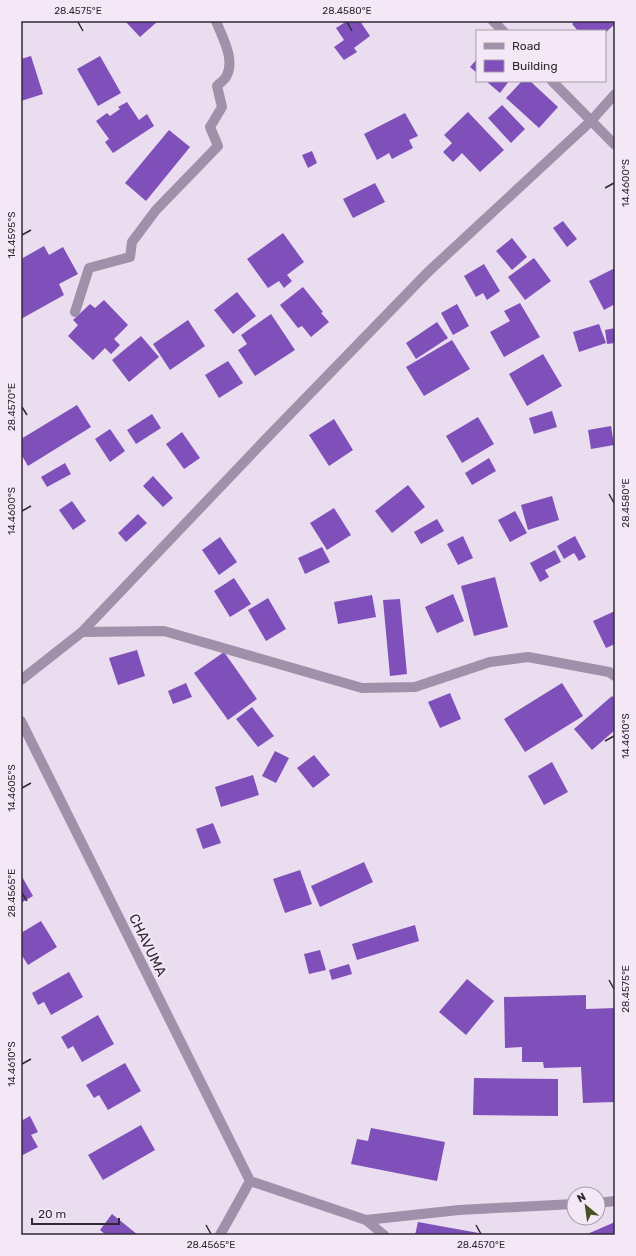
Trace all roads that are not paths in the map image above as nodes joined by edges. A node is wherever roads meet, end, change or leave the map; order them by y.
1 (216, 21) edge
2 (493, 21) edge
3 (502, 30) edge
4 (553, 82) edge
5 (615, 94) edge
6 (591, 121) junction
7 (615, 145) edge
8 (75, 312) dead end
9 (82, 632) junction
10 (615, 676) edge
11 (21, 680) edge
12 (21, 721) edge
13 (250, 1181) junction
14 (566, 1204) edge
15 (366, 1220) junction
16 (220, 1235) edge
17 (384, 1235) edge

1 - 8 street
2 - 3 street
4 - 6 street
5 - 6 street
6 - 7 street
6 - 9 street
9 - 10 street
9 - 11 street
12 - 13 street, CHAVUMA
13 - 15 street
13 - 16 street
14 - 15 street
15 - 17 street

